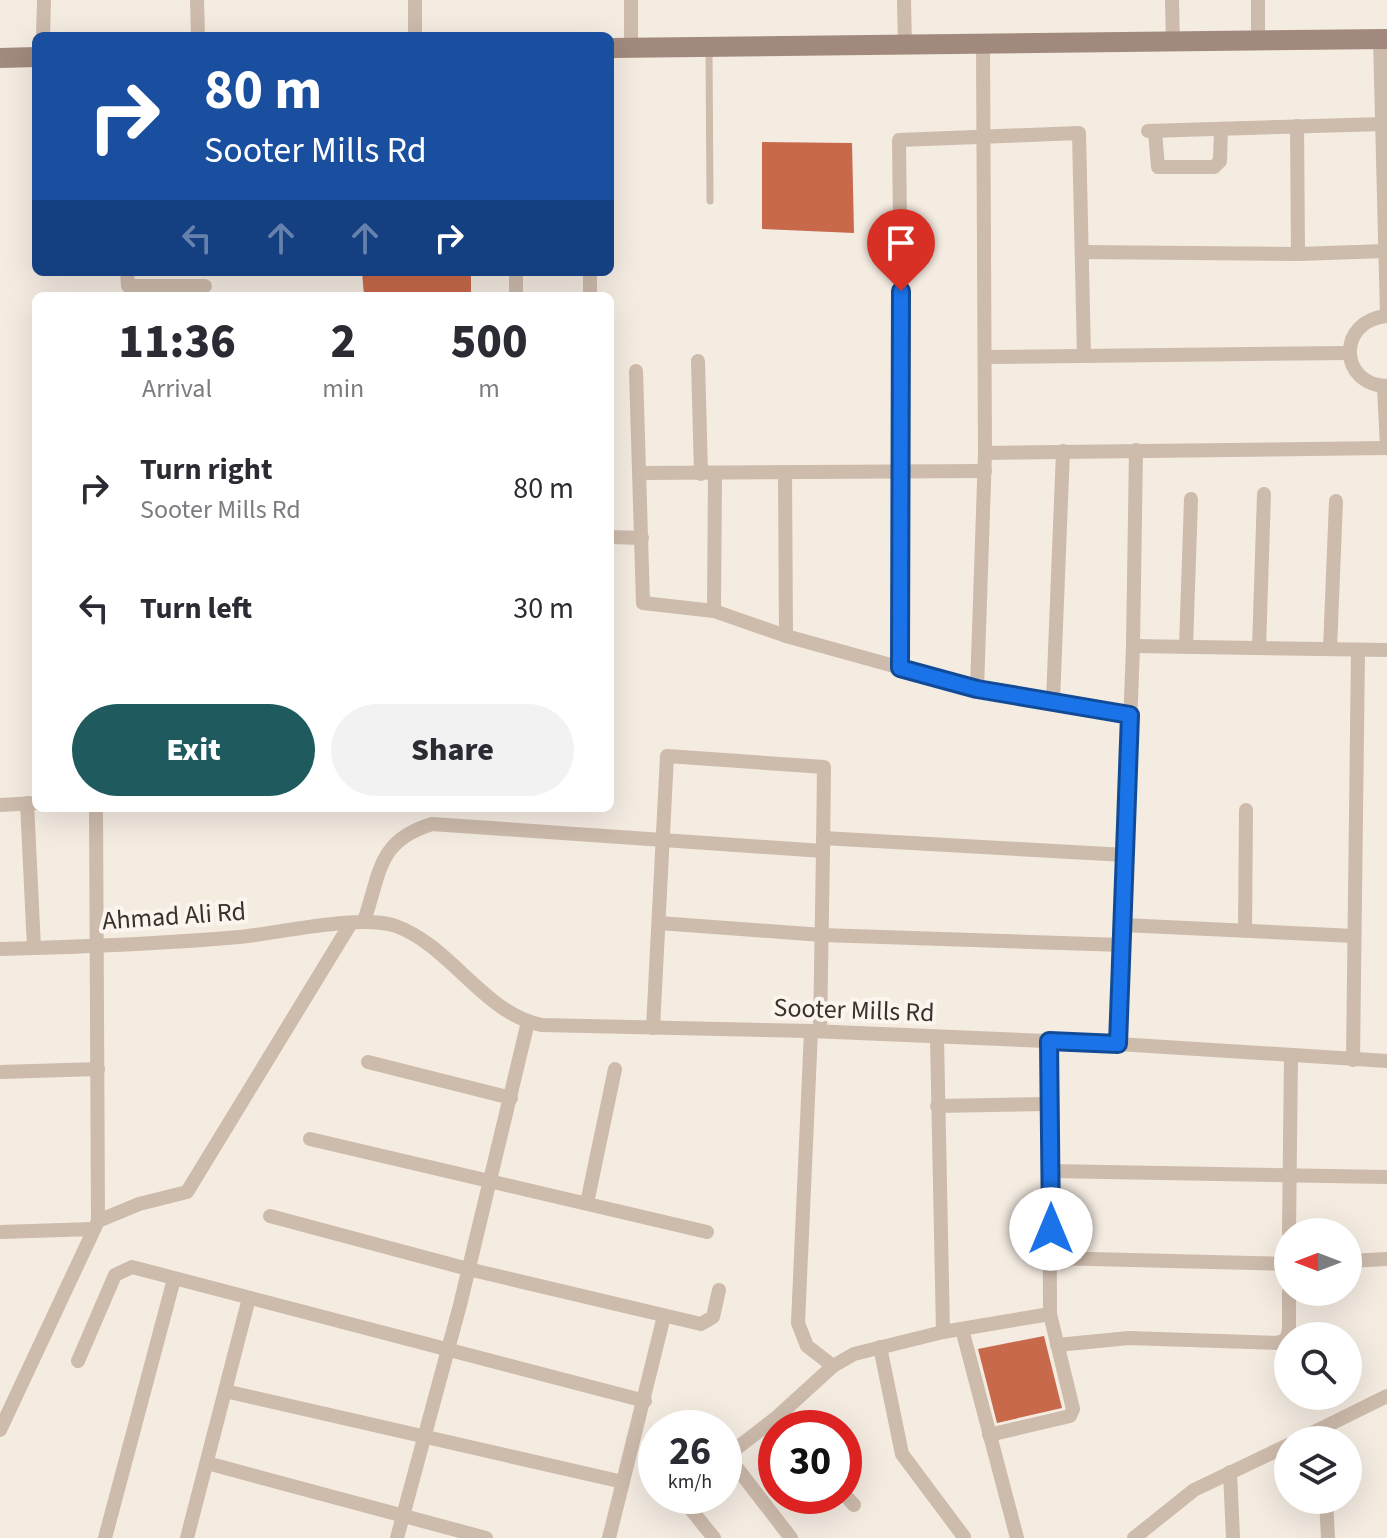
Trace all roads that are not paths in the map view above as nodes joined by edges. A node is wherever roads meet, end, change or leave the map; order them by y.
1 (44, 0) edge
2 (197, 0) edge
3 (415, 0) edge
4 (631, 0) edge
5 (904, 0) edge
6 (1172, 0) edge
7 (1258, 0) edge
8 (43, 32) edge
9 (198, 32) edge
10 (415, 32) edge
11 (1383, 39) edge
12 (1258, 42) junction
13 (1173, 44) junction
14 (983, 46) junction
15 (709, 47) junction
16 (905, 47) junction
17 (614, 48) edge
18 (631, 48) junction
19 (32, 57) edge
20 (0, 58) edge
21 (1383, 124) junction
22 (1297, 126) junction
23 (1221, 129) junction
24 (984, 136) junction
25 (710, 201) dead end
26 (1386, 251) edge
27 (1082, 252) junction
28 (1298, 254) junction
29 (127, 276) edge
30 (205, 286) dead end
31 (1387, 316) edge
32 (1349, 353) junction
33 (1084, 356) junction
34 (987, 357) junction
35 (698, 361) dead end
36 (636, 371) dead end
37 (1386, 386) edge
38 (1386, 448) edge
39 (1136, 450) junction
40 (1063, 451) junction
41 (985, 453) junction
42 (985, 471) junction
43 (640, 473) junction
44 (903, 473) junction
45 (708, 474) junction
46 (785, 474) junction
47 (1264, 494) dead end
48 (1191, 499) dead end
49 (1336, 501) dead end
50 (614, 537) edge
51 (642, 538) junction
52 (714, 611) junction
53 (786, 636) junction
54 (1133, 646) junction
55 (1186, 647) junction
56 (1259, 648) junction
57 (1330, 649) junction
58 (1358, 650) junction
59 (1387, 650) edge
60 (900, 668) junction
61 (977, 689) junction
62 (1053, 701) junction
63 (1130, 715) junction
64 (31, 803) edge
65 (0, 805) edge
66 (1246, 810) dead end
67 (96, 812) edge
68 (663, 840) junction
69 (823, 844) junction
70 (1125, 855) junction
71 (358, 922) junction
72 (659, 923) junction
73 (1123, 925) junction
74 (1245, 930) junction
75 (822, 935) junction
76 (1354, 936) junction
77 (98, 945) junction
78 (1122, 945) junction
79 (34, 948) junction
80 (0, 949) edge
81 (528, 1022) junction
82 (653, 1028) junction
83 (816, 1031) junction
84 (937, 1038) junction
85 (1049, 1041) junction
86 (1118, 1044) junction
87 (1291, 1055) junction
88 (1353, 1060) junction
89 (1387, 1061) edge
90 (368, 1062) dead end
91 (98, 1069) junction
92 (615, 1069) dead end
93 (0, 1072) edge
94 (511, 1098) junction
95 (1050, 1104) junction
96 (937, 1106) junction
97 (310, 1139) dead end
98 (1051, 1171) junction
99 (1289, 1175) junction
100 (1387, 1177) edge
101 (490, 1180) junction
102 (587, 1203) junction
103 (270, 1216) dead end
104 (1289, 1218) edge
105 (96, 1225) junction
106 (0, 1232) edge
107 (707, 1232) dead end
108 (1051, 1258) junction
109 (1387, 1259) edge
110 (1362, 1260) edge
111 (1274, 1264) edge
112 (468, 1269) junction
113 (174, 1279) junction
114 (719, 1290) dead end
115 (249, 1298) junction
116 (1289, 1306) edge
117 (1050, 1314) junction
118 (664, 1316) junction
119 (962, 1329) junction
120 (943, 1332) junction
121 (1057, 1345) junction
122 (880, 1347) junction
123 (447, 1351) junction
124 (78, 1361) dead end
125 (833, 1366) junction
126 (225, 1391) junction
127 (1387, 1396) edge
128 (645, 1401) junction
129 (5, 1410) edge
130 (793, 1410) edge
131 (1337, 1426) edge
132 (0, 1430) edge
133 (425, 1435) junction
134 (989, 1435) junction
135 (1274, 1452) edge
136 (207, 1463) junction
137 (1230, 1472) junction
138 (742, 1476) edge
139 (623, 1482) junction
140 (695, 1514) edge
141 (1327, 1514) edge
142 (403, 1515) junction
143 (1153, 1521) junction
144 (964, 1537) edge
145 (105, 1538) edge
146 (187, 1538) edge
147 (397, 1538) edge
148 (486, 1538) edge
149 (609, 1538) edge
150 (714, 1538) edge
151 (791, 1538) edge
152 (1017, 1538) edge
153 (1134, 1538) edge
154 (1154, 1538) edge
155 (1233, 1538) edge
156 (1328, 1538) edge

1 - 8 street
2 - 9 street
3 - 10 street
4 - 18 street
5 - 16 street
6 - 13 street
7 - 12 street
11 - 12 street
11 - 21 street
12 - 13 street
13 - 14 street
14 - 16 street
14 - 24 street
15 - 16 street
15 - 18 street
15 - 25 lane
17 - 18 street
19 - 20 street
21 - 22 street
21 - 26 street
22 - 23 street
22 - 28 street
23 - 23 street
24 - 27 street
24 - 34 street
24 - 44 street
26 - 28 street
26 - 31 street
27 - 28 street
27 - 33 street
29 - 30 street
31 - 32 street
32 - 33 street
32 - 37 street
33 - 34 street
34 - 41 street
35 - 45 street
36 - 43 street
37 - 38 street
38 - 39 street
39 - 40 street
39 - 54 street
40 - 41 street
40 - 62 street
41 - 42 street
42 - 44 street
42 - 61 street
43 - 45 street
43 - 51 street
44 - 46 street
44 - 60 street
45 - 46 street
45 - 52 street
46 - 53 street
47 - 56 street
48 - 55 street
49 - 57 street
50 - 51 street
51 - 52 street
52 - 53 street
53 - 60 street
54 - 55 street
54 - 63 street
55 - 56 street
56 - 57 street
57 - 58 street
58 - 59 street
58 - 76 street
60 - 61 street
61 - 62 street
62 - 63 street
63 - 70 street
64 - 65 street
64 - 79 street
66 - 74 street
67 - 77 street
68 - 69 street
68 - 69 street
68 - 71 street
68 - 72 street
69 - 70 street
69 - 75 street
70 - 73 street
71 - 77 street, Ahmad Ali Rd
71 - 81 street
71 - 105 street
72 - 75 street
72 - 82 street
73 - 74 street
73 - 78 street
74 - 76 street
75 - 78 street
75 - 83 street
76 - 88 street
77 - 79 street, Ahmad Ali Rd
77 - 91 street
78 - 86 street
79 - 80 street, Ahmad Ali Rd
81 - 82 street, Sooter Mills Rd
81 - 94 street
82 - 83 street, Sooter Mills Rd
83 - 84 street, Sooter Mills Rd
83 - 125 street
84 - 85 street, Sooter Mills Rd
84 - 96 street
85 - 86 street, Sooter Mills Rd
85 - 95 street
86 - 87 street, Sooter Mills Rd
87 - 88 street, Sooter Mills Rd
87 - 99 street
88 - 89 street, Sooter Mills Rd
90 - 94 street
91 - 93 street
91 - 105 street
92 - 102 street
94 - 101 street
95 - 96 street
95 - 98 street
96 - 120 street
97 - 101 street
98 - 99 street
98 - 108 street
99 - 100 street
99 - 104 street
101 - 102 street
101 - 112 street
102 - 107 street
103 - 112 street
105 - 106 street
105 - 129 street
108 - 111 street
108 - 117 street
109 - 110 street
112 - 118 street
112 - 123 street
113 - 115 street
113 - 124 street
113 - 145 street
114 - 118 street
115 - 123 street
115 - 126 street
116 - 121 street
117 - 119 street
117 - 121 street
118 - 128 street
119 - 120 street
119 - 134 street
120 - 122 street
121 - 134 street
122 - 125 street
122 - 144 street
123 - 128 street
123 - 133 street
125 - 130 street
126 - 133 street
126 - 136 street
127 - 131 street
128 - 139 street
129 - 132 street
133 - 139 street
133 - 142 street
134 - 152 street
135 - 137 street
136 - 142 street
136 - 146 street
137 - 143 street
137 - 155 street
138 - 151 street
139 - 149 street
140 - 150 street
141 - 156 street
142 - 147 street
142 - 148 street
143 - 153 street
143 - 154 street

